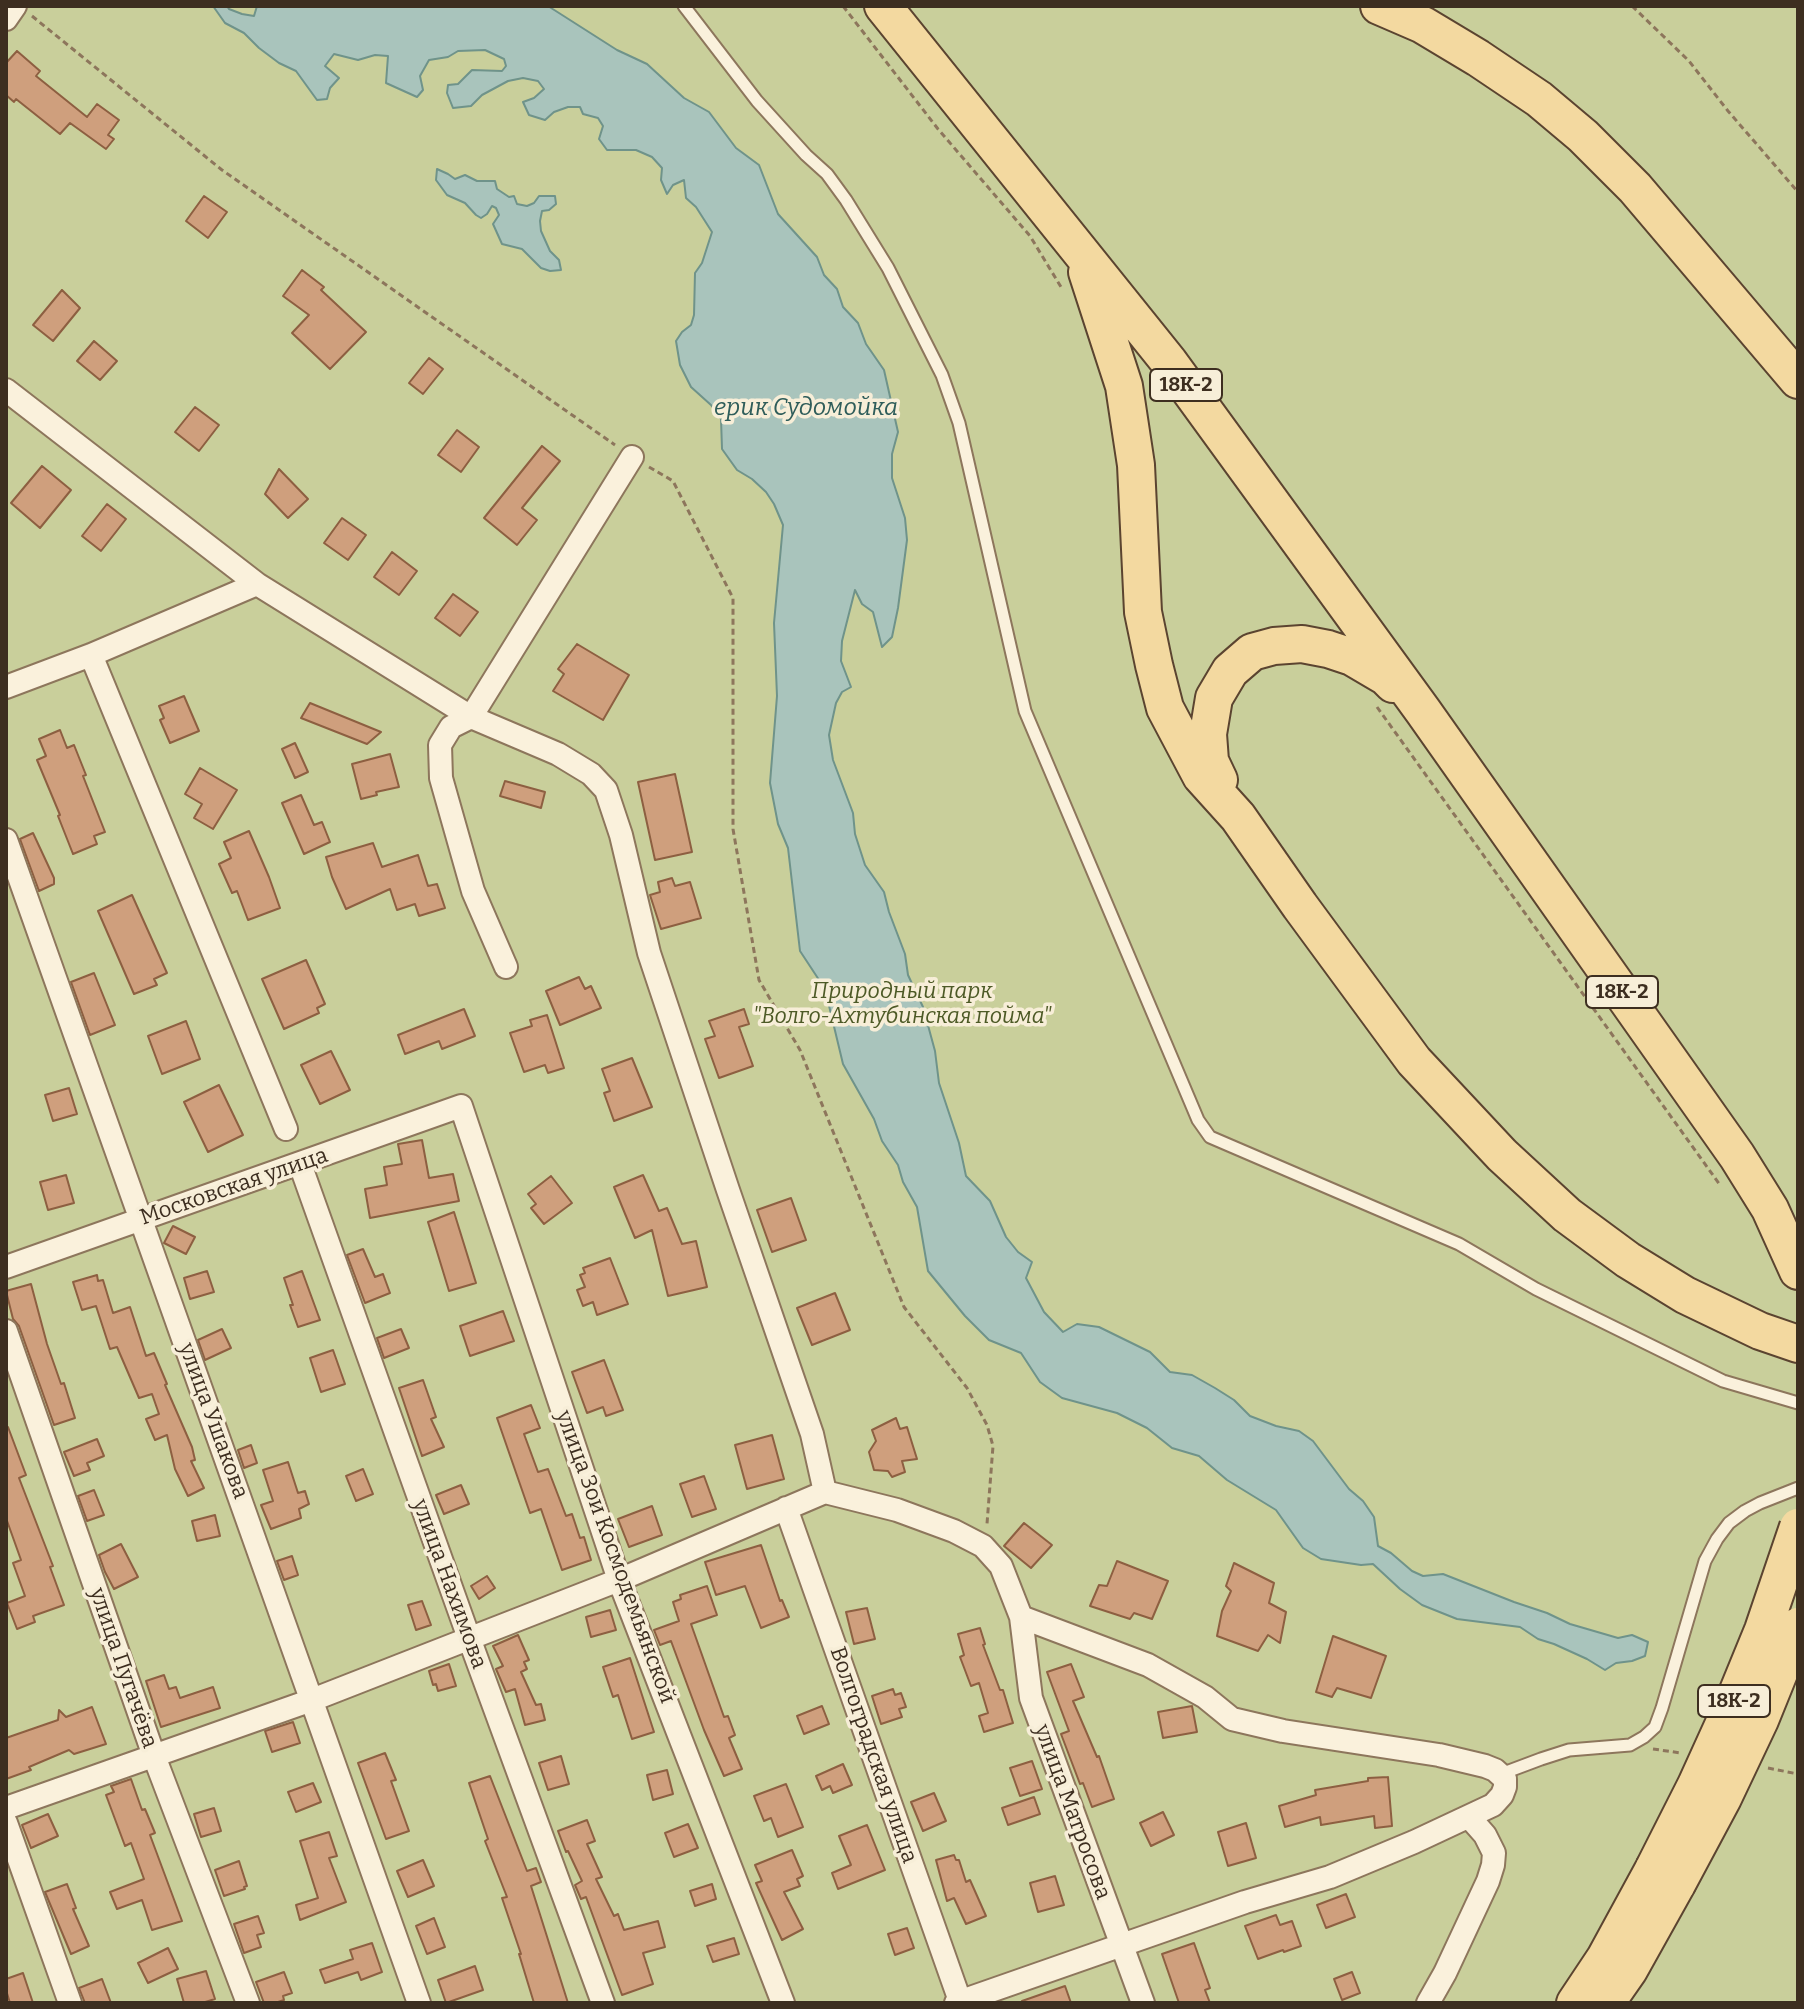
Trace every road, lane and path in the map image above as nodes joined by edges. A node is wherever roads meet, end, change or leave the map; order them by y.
1 (684, 6) edge
2 (843, 6) edge
3 (883, 6) edge
4 (1379, 6) edge
5 (1632, 6) edge
6 (23, 11) edge
7 (6, 19) edge
8 (1798, 192) edge
9 (1081, 255) junction
10 (1063, 290) dead end
11 (1797, 379) edge
12 (6, 390) edge
13 (632, 457) junction
14 (257, 584) junction
15 (91, 655) junction
16 (6, 687) edge
17 (1374, 703) dead end
18 (1423, 711) junction
19 (471, 717) junction
20 (1238, 817) junction
21 (6, 840) edge
22 (506, 967) dead end
23 (461, 1106) joint
24 (286, 1129) dead end
25 (300, 1164) junction
26 (1721, 1186) dead end
27 (141, 1219) junction
28 (6, 1267) edge
29 (1798, 1271) edge
30 (6, 1331) edge
31 (1798, 1344) edge
32 (1798, 1403) edge
33 (1798, 1488) edge
34 (825, 1492) junction
35 (786, 1508) junction
36 (1798, 1527) edge
37 (983, 1546) junction
38 (619, 1580) junction
39 (1021, 1617) junction
40 (1798, 1626) edge
41 (469, 1638) junction
42 (312, 1700) junction
43 (154, 1756) junction
44 (1501, 1774) junction
45 (6, 1808) edge
46 (1470, 1818) junction
47 (6, 1823) edge
48 (1666, 1876) junction
49 (1121, 1945) junction
50 (958, 2002) edge
51 (70, 2003) edge
52 (248, 2003) edge
53 (419, 2003) edge
54 (603, 2003) edge
55 (783, 2003) edge
56 (1143, 2003) edge
57 (1428, 2003) edge
58 (1575, 2003) edge
59 (1606, 2003) edge

1 - 32 lane
2 - 10 path
3 - 9 main road, 18К-2
4 - 11 main road
5 - 8 path
6 - 7 street
6 - 13 path
9 - 18 main road, 18К-2
9 - 20 main road
12 - 14 street
13 - 19 street
13 - 37 path
14 - 15 street
14 - 19 street
15 - 16 street
15 - 24 street
17 - 26 path
18 - 20 main road
18 - 29 main road, 18К-2
19 - 22 street
19 - 34 street
20 - 31 main road
21 - 27 street, улица Ушакова
23 - 25 street, Московская улица
23 - 38 street, улица Зои Космодемьянской
25 - 27 street, Московская улица
25 - 41 street, улица Нахимова
27 - 28 street, Московская улица
27 - 42 street, улица Ушакова
30 - 43 street, улица Пугачёва
33 - 44 lane
34 - 35 street
34 - 37 street
35 - 38 street
35 - 50 street, Волгоградская улица
36 - 48 main road, 18К-2, bridge
37 - 39 street, улица Матросова
38 - 41 street
38 - 55 street, улица Зои Космодемьянской
39 - 44 street
39 - 49 street, улица Матросова
40 - 48 main road, 18К-2, bridge
41 - 42 street
41 - 54 street, улица Нахимова
42 - 43 street
42 - 53 street, улица Ушакова
43 - 45 street
43 - 52 street, улица Пугачёва
44 - 46 street
46 - 49 street
46 - 57 street
47 - 51 street
48 - 58 main road, 18К-2
48 - 59 main road, 18К-2
49 - 50 street
49 - 56 street, улица Матросова

